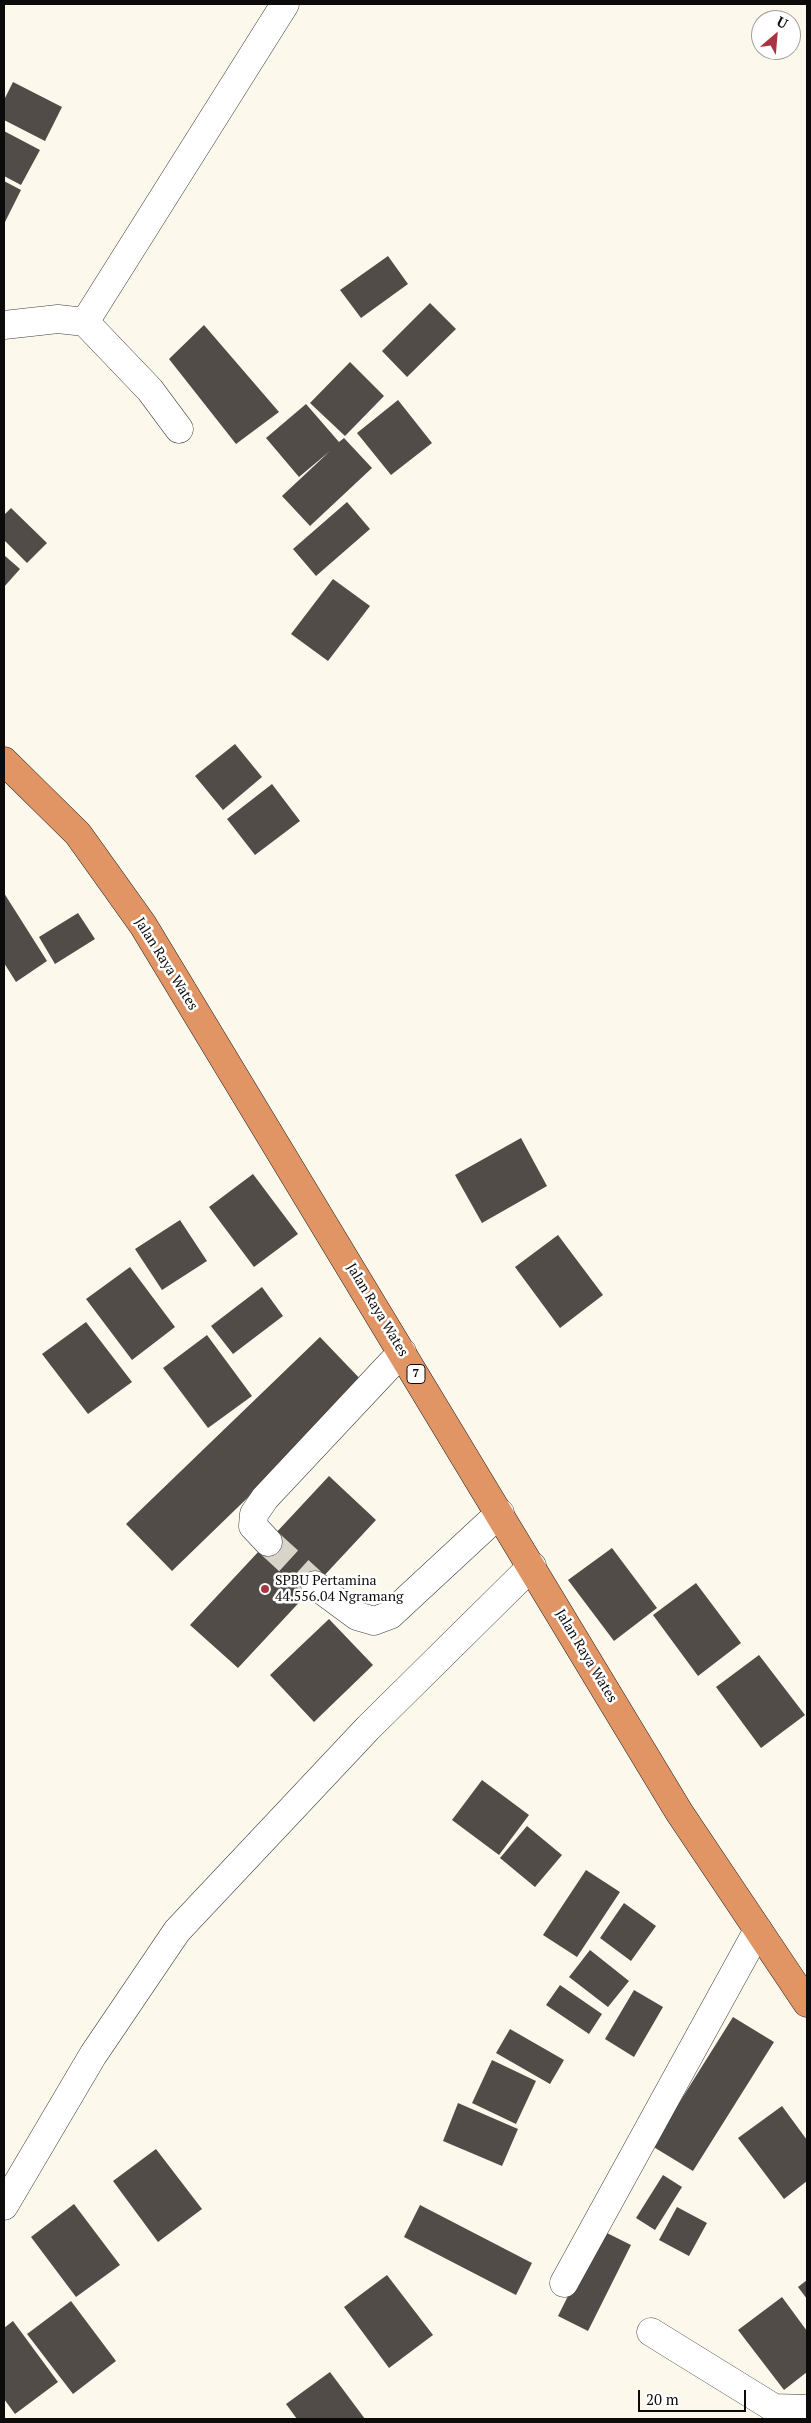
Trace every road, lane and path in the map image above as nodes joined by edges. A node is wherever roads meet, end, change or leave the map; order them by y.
1 (285, 4) edge
2 (85, 322) junction
3 (4, 326) edge
4 (179, 429) dead end
5 (4, 761) edge
6 (402, 1352) junction
7 (500, 1513) junction
8 (268, 1542) tunnel mouth
9 (532, 1566) junction
10 (315, 1585) tunnel mouth
11 (758, 1930) junction
12 (807, 2003) edge
13 (4, 2206) edge
14 (564, 2283) dead end
15 (650, 2332) dead end
16 (807, 2409) edge

1 - 2 street
2 - 3 street
2 - 4 street
5 - 6 highway, Jalan Raya Wates / 7
6 - 7 highway, Jalan Raya Wates / 7
6 - 8 street
7 - 9 highway, Jalan Raya Wates / 7
7 - 10 street
9 - 11 highway, Jalan Raya Wates / 7
9 - 13 street
11 - 12 highway, Jalan Raya Wates / 7
11 - 14 street
15 - 16 street

